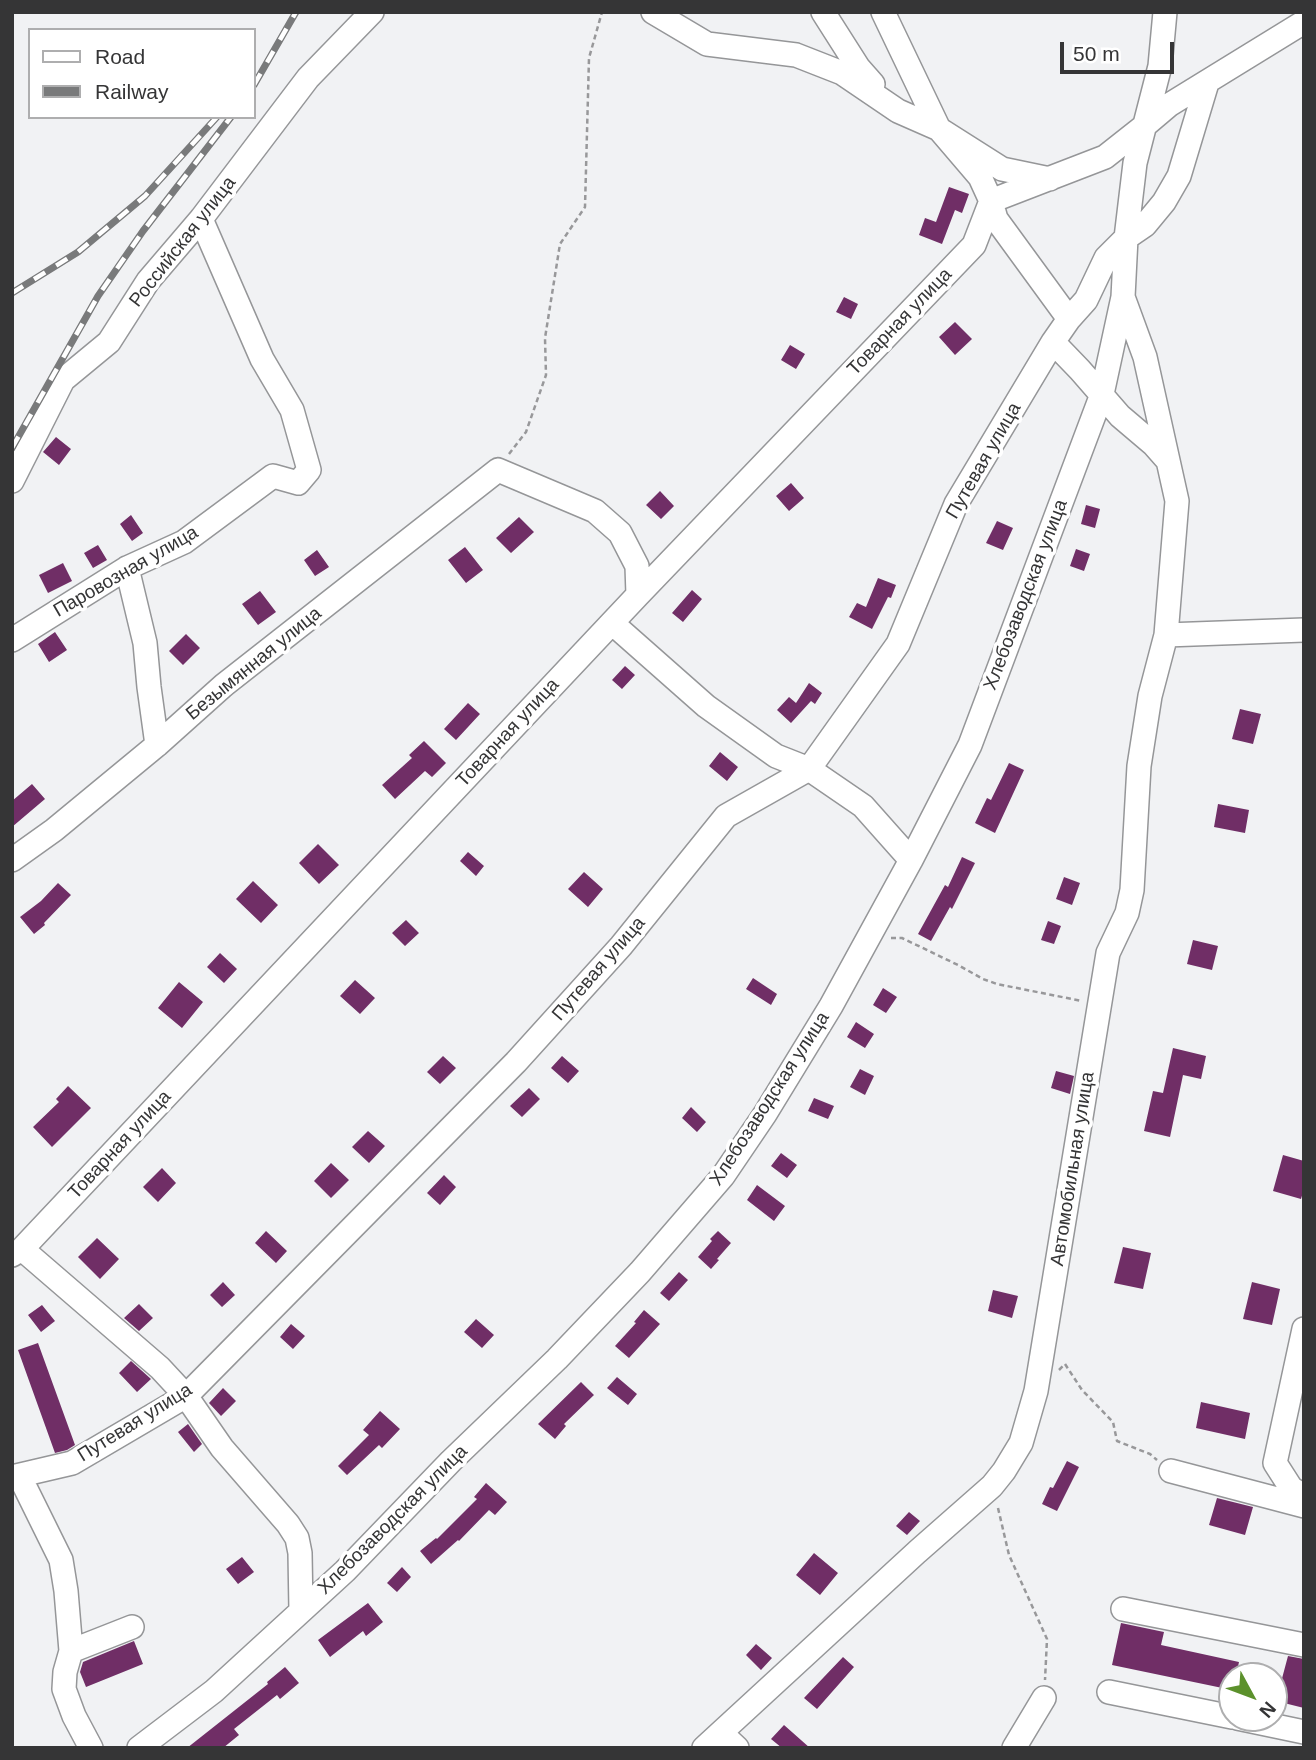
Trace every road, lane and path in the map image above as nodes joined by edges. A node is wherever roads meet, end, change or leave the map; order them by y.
1 (372, 12) edge
2 (602, 12) edge
3 (653, 12) edge
4 (823, 12) edge
5 (883, 12) edge
6 (1165, 12) edge
7 (1304, 22) edge
8 (1207, 83) junction
9 (898, 111) junction
10 (1143, 127) junction
11 (939, 128) junction
12 (1050, 179) junction
13 (991, 201) junction
14 (201, 219) junction
15 (1126, 238) junction
16 (1123, 298) junction
17 (1069, 319) junction
18 (1053, 342) junction
19 (1102, 394) junction
20 (1168, 461) junction
21 (498, 470) junction
22 (12, 481) edge
23 (127, 568) junction
24 (638, 595) junction
25 (611, 623) junction
26 (1304, 630) edge
27 (1166, 635) junction
28 (12, 640) edge
29 (157, 745) junction
30 (809, 769) junction
31 (12, 860) edge
32 (911, 860) junction
33 (869, 939) junction
34 (1099, 1013) junction
35 (17, 1252) edge
36 (1304, 1329) edge
37 (1036, 1391) junction
38 (186, 1396) junction
39 (1171, 1471) joint
40 (16, 1477) edge
41 (992, 1486) junction
42 (1304, 1496) edge
43 (1304, 1506) edge
44 (1123, 1609) dead end
45 (301, 1611) junction
46 (132, 1627) dead end
47 (1304, 1645) edge
48 (71, 1651) junction
49 (1109, 1692) dead end
50 (1044, 1698) joint
51 (1218, 1714) edge
52 (721, 1743) edge
53 (91, 1748) edge
54 (139, 1748) edge
55 (1014, 1748) edge

1 - 14 street, Российская улица
2 - 21 path
3 - 9 street
4 - 9 street
5 - 11 street
6 - 10 street
7 - 8 street
8 - 10 street
8 - 15 street, Путевая улица
9 - 11 street
10 - 12 street
10 - 15 street
11 - 12 street
11 - 13 street
12 - 13 street
13 - 17 street
13 - 24 street, Товарная улица
14 - 22 street, Российская улица
14 - 23 street, Паровозная улица
15 - 16 street
15 - 17 street, Путевая улица
16 - 19 street, Хлебозаводская улица
16 - 20 street, Автомобильная улица
17 - 18 street, Путевая улица
18 - 19 street
18 - 30 street, Путевая улица
19 - 20 street
19 - 32 street, Хлебозаводская улица
20 - 27 street, Автомобильная улица
21 - 24 street
21 - 29 street, Безымянная улица
23 - 28 street, Паровозная улица
23 - 29 street
24 - 25 street, Товарная улица
25 - 30 street
25 - 35 street, Товарная улица
26 - 27 street
27 - 34 street, Автомобильная улица
29 - 31 street, Безымянная улица
30 - 32 street
30 - 38 street, Путевая улица
32 - 33 street, Хлебозаводская улица
33 - 34 path
33 - 45 street, Хлебозаводская улица
34 - 37 street, Автомобильная улица
35 - 38 street
36 - 42 street
37 - 39 path
37 - 41 street, Автомобильная улица
38 - 40 street, Путевая улица
38 - 45 street
39 - 43 street
40 - 48 street
41 - 50 path
41 - 52 street, Автомобильная улица
44 - 47 street
45 - 54 street, Хлебозаводская улица
46 - 48 street
48 - 53 street
49 - 51 street
50 - 55 street

